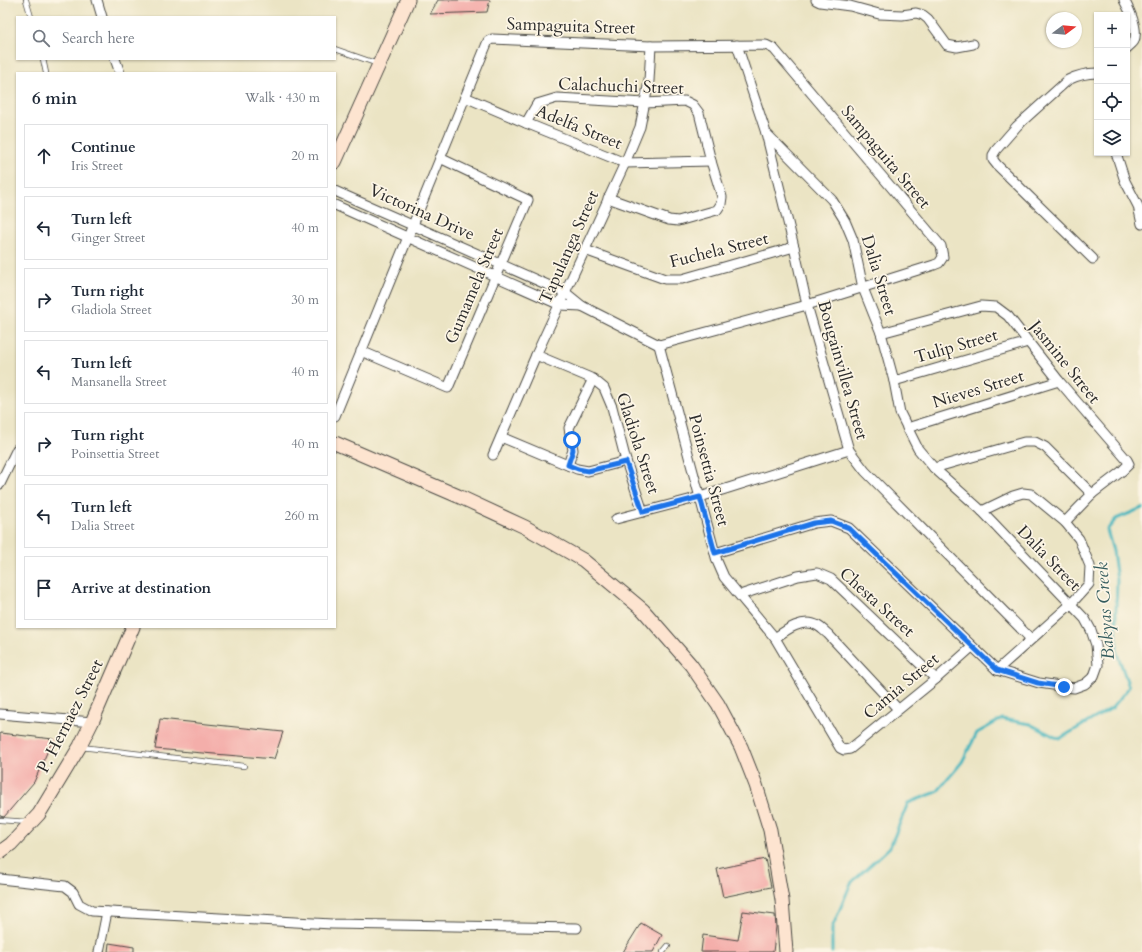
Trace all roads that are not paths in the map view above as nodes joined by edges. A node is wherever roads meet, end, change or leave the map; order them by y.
1 (26, 0) edge
2 (97, 0) edge
3 (408, 0) edge
4 (816, 0) edge
5 (1124, 0) edge
6 (31, 16) edge
7 (102, 16) edge
8 (973, 44) dead end
9 (737, 45) junction
10 (1130, 45) edge
11 (651, 46) junction
12 (336, 49) edge
13 (43, 60) edge
14 (114, 60) edge
15 (378, 64) junction
16 (46, 72) edge
17 (120, 72) edge
18 (1094, 73) edge
19 (465, 97) junction
20 (645, 103) junction
21 (526, 123) junction
22 (766, 133) junction
23 (1117, 156) edge
24 (440, 158) junction
25 (336, 160) edge
26 (711, 161) junction
27 (625, 163) junction
28 (336, 191) edge
29 (608, 198) junction
30 (336, 205) edge
31 (1142, 224) edge
32 (413, 225) junction
33 (408, 237) junction
34 (794, 247) junction
35 (585, 250) junction
36 (1094, 259) dead end
37 (501, 264) junction
38 (496, 276) junction
39 (863, 288) junction
40 (566, 293) junction
41 (560, 305) junction
42 (807, 305) junction
43 (582, 306) junction
44 (881, 333) junction
45 (1028, 342) junction
46 (659, 345) junction
47 (362, 351) junction
48 (536, 355) junction
49 (593, 379) junction
50 (894, 381) junction
51 (1059, 381) junction
52 (336, 414) edge
53 (907, 428) junction
54 (501, 437) junction
55 (336, 443) edge
56 (849, 450) junction
57 (16, 451) edge
58 (493, 455) dead end
59 (626, 462) junction
60 (568, 465) junction
61 (934, 468) junction
62 (0, 484) edge
63 (1092, 494) junction
64 (700, 497) junction
65 (982, 511) junction
66 (643, 512) junction
67 (616, 519) dead end
68 (1065, 522) junction
69 (715, 553) junction
70 (740, 595) junction
71 (1071, 604) junction
72 (133, 628) edge
73 (774, 638) junction
74 (1031, 639) junction
75 (972, 647) junction
76 (997, 670) junction
77 (936, 679) junction
78 (898, 709) junction
79 (0, 714) edge
80 (92, 722) junction
81 (80, 746) junction
82 (850, 749) joint
83 (244, 766) dead end
84 (0, 820) edge
85 (32, 822) junction
86 (0, 852) edge
87 (0, 880) edge
88 (107, 912) junction
89 (577, 928) dead end
90 (668, 946) dead end
91 (99, 952) edge
92 (664, 952) edge
93 (786, 952) edge

1 - 6 lane
2 - 7 street
3 - 15 street
4 - 8 street
5 - 10 street
9 - 11 street, Sampaguita Street
9 - 22 street, Bougainvillea Street
9 - 39 street, Sampaguita Street
11 - 19 street, Sampaguita Street
11 - 20 street, Tapulanga Street
12 - 15 lane
13 - 16 lane
14 - 17 street
15 - 25 street
18 - 36 street
19 - 21 street, Adelfa Street
19 - 24 street, Sampaguita Street
20 - 21 street, Calachuchi Street
20 - 26 street, Calachuchi Street
20 - 27 street, Tapulanga Street
21 - 27 street, Adelfa Street
22 - 34 street, Bougainvillea Street
22 - 39 street, Dalia Street
23 - 31 street
24 - 32 street, Sampaguita Street
24 - 37 street, Gumamela Street
26 - 27 street, Adelfa Street
26 - 29 street, Calachuchi Street
27 - 29 street, Tapulanga Street
28 - 32 street, Victorina Drive
29 - 35 street, Tapulanga Street
30 - 33 street, Victorina Drive
32 - 33 street, Sampaguita Street
32 - 37 street, Victorina Drive
33 - 38 street, Victorina Drive
33 - 47 street, Sampaguita Street
34 - 35 street, Fuchela Street
34 - 42 street, Bougainvillea Street
35 - 40 street, Tapulanga Street
37 - 38 street, Gumamela Street
37 - 40 street, Victorina Drive
38 - 41 street, Victorina Drive
38 - 47 street, Gumamela Street
39 - 42 street
39 - 44 street, Dalia Street
40 - 41 street, Tapulanga Street
40 - 43 street, Victorina Drive
41 - 43 street, Victorina Drive
41 - 48 street, Tapulanga Street
42 - 46 street
42 - 56 street, Bougainvillea Street
43 - 46 street, Victorina Drive
44 - 45 street, Jasmine Street
44 - 50 street, Dalia Street
45 - 50 street, Tulip Street
45 - 51 street, Jasmine Street
46 - 64 street, Poinsettia Street
47 - 52 street, Sampaguita Street
48 - 49 street, Gladiola Street
48 - 54 street, Tapulanga Street
49 - 59 street, Gladiola Street
49 - 60 street
50 - 53 street, Dalia Street
51 - 53 street, Nieves Street
51 - 63 street, Jasmine Street
53 - 61 street, Dalia Street
54 - 58 street, Tapulanga Street
54 - 60 street
55 - 93 street
56 - 64 street
56 - 74 street, Bougainvillea Street
57 - 62 street
59 - 60 street
59 - 66 street, Gladiola Street
61 - 63 street
61 - 65 street, Dalia Street
63 - 68 street, Jasmine Street
64 - 66 street
64 - 69 street, Poinsettia Street
65 - 68 street
65 - 71 street, Dalia Street
66 - 67 street
68 - 71 street
69 - 70 street, Poinsettia Street
69 - 75 street, Dalia Street
70 - 73 street, Poinsettia Street
70 - 77 street, Chesta Street
71 - 74 street
71 - 76 street, Dalia Street
72 - 80 street, P. Hernaez Street
73 - 78 street
73 - 82 street, Poinsettia Street
74 - 76 street
75 - 76 street, Dalia Street
75 - 77 street, Camia Street
77 - 78 street, Camia Street
78 - 82 street, Camia Street
79 - 80 street
80 - 81 street, P. Hernaez Street
81 - 83 lane
81 - 85 street, P. Hernaez Street
84 - 85 lane
85 - 86 street, P. Hernaez Street
87 - 88 street
88 - 89 street
88 - 91 street
90 - 92 lane

